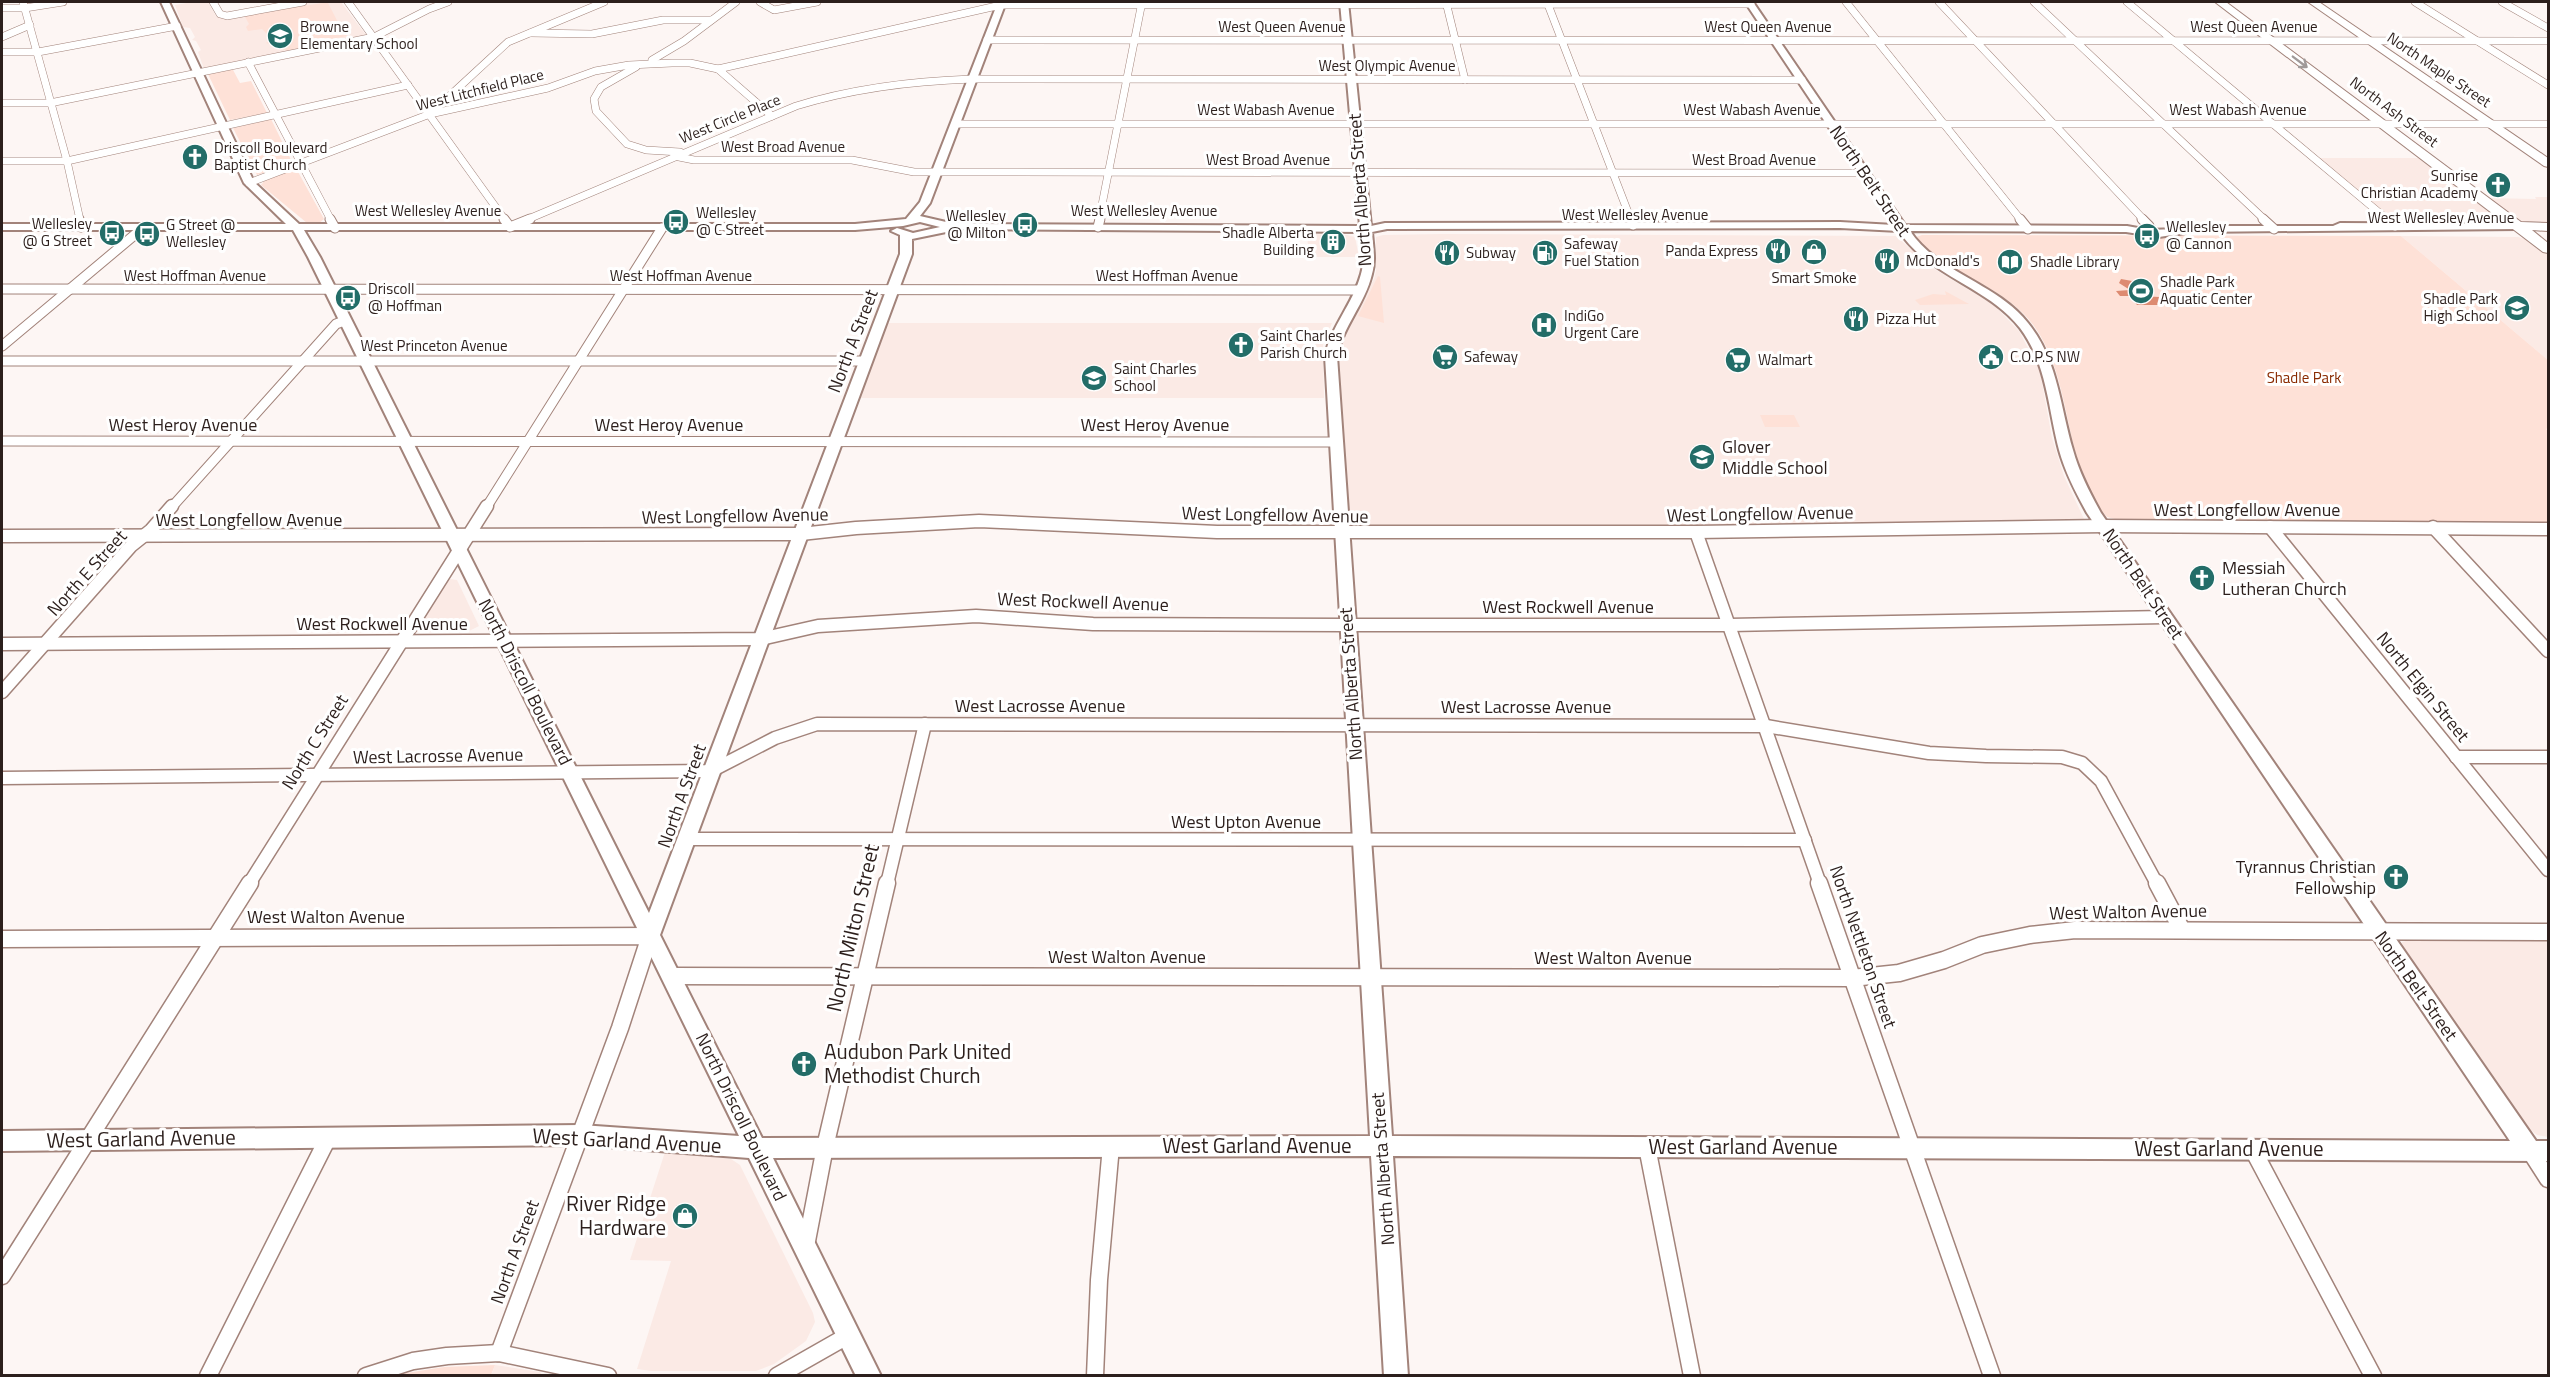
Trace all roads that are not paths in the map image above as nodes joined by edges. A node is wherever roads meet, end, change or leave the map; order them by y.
1 (63, 2) edge
2 (165, 2) edge
3 (213, 2) edge
4 (303, 2) edge
5 (348, 2) edge
6 (448, 2) edge
7 (604, 2) edge
8 (736, 2) edge
9 (760, 2) edge
10 (817, 2) edge
11 (1846, 2) edge
12 (1939, 2) edge
13 (2034, 2) edge
14 (2127, 2) edge
15 (2220, 2) edge
16 (2313, 2) edge
17 (2415, 2) edge
18 (2502, 2) edge
19 (1001, 3) edge
20 (1141, 3) edge
21 (1344, 3) edge
22 (1447, 3) edge
23 (1548, 3) edge
24 (1750, 3) edge
25 (24, 5) edge
26 (2, 8) edge
27 (711, 20) junction
28 (30, 25) junction
29 (177, 26) junction
30 (2548, 28) edge
31 (526, 33) junction
32 (2, 37) edge
33 (374, 37) junction
34 (987, 40) junction
35 (1135, 40) junction
36 (1348, 40) junction
37 (1455, 40) junction
38 (1774, 40) junction
39 (1877, 40) junction
40 (1975, 40) junction
41 (2076, 40) junction
42 (2174, 40) junction
43 (1562, 41) junction
44 (2272, 41) junction
45 (2370, 41) junction
46 (2478, 41) junction
47 (2548, 41) edge
48 (672, 51) junction
49 (2, 52) edge
50 (38, 52) junction
51 (248, 63) junction
52 (645, 63) junction
53 (690, 63) junction
54 (718, 69) junction
55 (199, 72) junction
56 (972, 79) junction
57 (1128, 80) junction
58 (1352, 80) junction
59 (1465, 80) junction
60 (1578, 80) junction
61 (1802, 80) junction
62 (2548, 84) edge
63 (408, 85) junction
64 (2, 103) edge
65 (50, 103) junction
66 (274, 114) junction
67 (430, 114) junction
68 (772, 116) junction
69 (2053, 123) junction
70 (955, 124) junction
71 (1119, 124) junction
72 (1356, 124) junction
73 (1594, 124) junction
74 (1831, 124) junction
75 (1944, 124) junction
76 (2163, 124) junction
77 (2273, 124) junction
78 (2383, 124) junction
79 (2492, 124) junction
80 (2548, 124) edge
81 (222, 126) junction
82 (684, 152) junction
83 (674, 156) junction
84 (2, 161) edge
85 (67, 161) junction
86 (2548, 163) edge
87 (302, 164) junction
88 (936, 172) junction
89 (1109, 173) junction
90 (1360, 173) junction
91 (1613, 173) junction
92 (1864, 173) junction
93 (249, 183) junction
94 (925, 203) junction
95 (1609, 225) junction
96 (1633, 225) junction
97 (1538, 226) junction
98 (2148, 226) junction
99 (2395, 226) junction
100 (2, 227) edge
101 (81, 227) junction
102 (144, 227) junction
103 (510, 227) junction
104 (905, 227) junction
105 (928, 227) junction
106 (1098, 227) junction
107 (2548, 227) edge
108 (297, 228) junction
109 (335, 228) junction
110 (662, 228) junction
111 (1895, 228) junction
112 (1365, 229) junction
113 (1380, 229) junction
114 (2028, 229) junction
115 (2127, 229) junction
116 (2190, 229) junction
117 (2274, 229) junction
118 (2524, 230) junction
119 (2340, 231) junction
120 (1571, 232) junction
121 (2548, 234) edge
122 (2548, 249) edge
123 (906, 254) junction
124 (2, 289) edge
125 (70, 289) junction
126 (623, 289) junction
127 (893, 289) junction
128 (329, 290) junction
129 (1361, 290) junction
130 (344, 321) junction
131 (2, 346) edge
132 (576, 360) junction
133 (2, 361) edge
134 (302, 361) junction
135 (365, 361) junction
136 (866, 361) junction
137 (2, 441) edge
138 (526, 441) junction
139 (836, 441) junction
140 (229, 442) junction
141 (405, 442) junction
142 (1336, 442) junction
143 (2103, 526) junction
144 (2270, 527) junction
145 (2433, 527) junction
146 (2548, 528) edge
147 (1696, 532) junction
148 (1342, 533) junction
149 (801, 534) junction
150 (2, 536) edge
151 (141, 537) junction
152 (459, 540) junction
153 (2164, 617) junction
154 (1347, 625) junction
155 (1730, 625) junction
156 (761, 639) junction
157 (400, 641) junction
158 (503, 641) junction
159 (2, 644) edge
160 (45, 644) junction
161 (2548, 651) edge
162 (2, 692) edge
163 (925, 724) junction
164 (1354, 725) junction
165 (1766, 726) junction
166 (2456, 757) junction
167 (2548, 757) edge
168 (711, 771) junction
169 (570, 773) junction
170 (318, 775) junction
171 (2, 778) edge
172 (687, 839) junction
173 (897, 839) junction
174 (1805, 840) junction
175 (1360, 841) junction
176 (2548, 870) edge
177 (2182, 930) junction
178 (2378, 932) junction
179 (2548, 932) edge
180 (650, 936) junction
181 (214, 937) junction
182 (2, 939) edge
183 (865, 975) junction
184 (671, 976) junction
185 (1369, 977) junction
186 (1852, 978) junction
187 (580, 1135) junction
188 (329, 1136) junction
189 (2, 1140) edge
190 (87, 1140) junction
191 (1111, 1146) junction
192 (1381, 1146) junction
193 (825, 1147) junction
194 (1647, 1147) junction
195 (757, 1148) junction
196 (1912, 1148) junction
197 (2252, 1148) junction
198 (2539, 1151) edge
199 (2548, 1179) edge
200 (805, 1248) junction
201 (2, 1276) edge
202 (849, 1335) junction
203 (499, 1353) junction
204 (208, 1376) edge
205 (366, 1376) edge
206 (608, 1376) edge
207 (777, 1376) edge
208 (869, 1376) edge
209 (1095, 1376) edge
210 (1396, 1376) edge
211 (1692, 1376) edge
212 (1992, 1376) edge
213 (2373, 1376) edge

1 - 25 street
2 - 29 main road, North Driscoll Boulevard
3 - 4 street
5 - 33 street
6 - 33 street
7 - 31 street
8 - 27 street
9 - 10 street
11 - 39 street
12 - 40 street
13 - 41 street
14 - 42 street
15 - 44 main road, North Ash Street
16 - 45 main road, North Maple Street
17 - 46 street
18 - 30 street
19 - 20 street, West Litchfield Place
19 - 34 main road
19 - 54 street, West Litchfield Place
20 - 21 street, West Litchfield Place
20 - 35 street
21 - 22 street, West Litchfield Place
21 - 36 main road, North Alberta Street
22 - 23 street, West Litchfield Place
22 - 37 street
23 - 24 street, West Litchfield Place
23 - 43 street
24 - 38 main road, North Belt Street
25 - 26 street
25 - 28 street
27 - 31 street
27 - 48 street
28 - 32 street
28 - 50 street
29 - 50 street
29 - 55 main road, North Driscoll Boulevard
31 - 67 street
33 - 51 street
33 - 63 street
34 - 35 street, West Queen Avenue
34 - 56 main road
35 - 36 street, West Queen Avenue
35 - 57 street
36 - 37 street, West Queen Avenue
36 - 58 main road, North Alberta Street
37 - 43 street, West Queen Avenue
37 - 59 street
38 - 39 street, West Queen Avenue
38 - 43 street, West Queen Avenue
38 - 61 main road, North Belt Street
39 - 40 street, West Queen Avenue
39 - 75 street
40 - 41 street, West Queen Avenue
40 - 69 street
41 - 42 street, West Queen Avenue
41 - 76 street
42 - 44 street, West Queen Avenue
42 - 77 street
43 - 60 street
44 - 45 street, West Queen Avenue
44 -> 78 main road, North Ash Street
45 - 46 street, West Queen Avenue
45 - 79 main road, North Maple Street
46 - 47 street, West Queen Avenue
46 - 62 street
48 - 52 street
48 - 53 street, West Litchfield Place
49 - 50 street
50 - 65 street
51 - 55 street
51 - 66 street
52 - 53 street, West Litchfield Place
52 - 67 street, West Litchfield Place
52 - 82 street
53 - 54 street, West Litchfield Place
54 - 68 street
55 - 65 street
55 - 81 main road, North Driscoll Boulevard
56 - 57 street, West Olympic Avenue
56 - 68 street, West Circle Place
56 - 70 main road
57 - 58 street, West Olympic Avenue
57 - 71 street
58 - 59 street, West Olympic Avenue
58 - 72 main road, North Alberta Street
59 - 60 street, West Olympic Avenue
60 - 61 street, West Olympic Avenue
60 - 73 street
61 - 74 main road, North Belt Street
63 - 66 street
63 - 67 street
64 - 65 street
65 - 85 street
66 - 81 street
66 - 87 street
67 - 87 street, West Litchfield Place
67 - 103 street
68 - 82 street, West Circle Place
69 - 75 street, West Wabash Avenue
69 - 76 street, West Wabash Avenue
69 - 98 street
70 - 71 street, West Wabash Avenue
70 - 88 main road
71 - 72 street, West Wabash Avenue
71 - 89 street
72 - 73 street, West Wabash Avenue
72 - 90 main road, North Alberta Street
73 - 74 street, West Wabash Avenue
73 - 91 street
74 - 75 street, West Wabash Avenue
74 - 92 main road, North Belt Street
75 - 114 street
76 - 77 street, West Wabash Avenue
76 - 117 street
77 - 78 street, West Wabash Avenue
77 - 99 street
78 - 79 street, West Wabash Avenue
78 - 118 main road, North Ash Street
79 - 80 street, West Wabash Avenue
79 - 86 main road, North Maple Street
81 - 85 street
81 - 93 main road, North Driscoll Boulevard
82 - 83 street, West Circle Place
83 - 88 street, West Broad Avenue
83 - 103 street, West Circle Place
84 - 85 street
85 - 101 street
87 - 93 street, West Litchfield Place
87 - 109 street
88 - 89 street, West Broad Avenue
88 - 94 main road
89 - 90 street, West Broad Avenue
89 - 106 street
90 - 91 street, West Broad Avenue
90 - 112 main road, North Alberta Street
91 - 92 street, West Broad Avenue
91 - 96 street
92 - 111 main road, North Belt Street
93 - 108 main road, North Driscoll Boulevard
94 - 104 main road
94 - 105 main road
95 - 96 main road, West Wellesley Avenue
95 - 97 main road, West Wellesley Avenue
95 - 120 main road
96 - 111 main road, West Wellesley Avenue
97 - 113 main road, West Wellesley Avenue
97 - 120 main road
98 - 115 main road, West Wellesley Avenue
98 - 116 main road, West Wellesley Avenue
99 - 118 main road, West Wellesley Avenue
99 - 119 main road, West Wellesley Avenue
100 - 101 main road, West Wellesley Avenue
101 - 102 main road, West Wellesley Avenue
102 - 108 main road, West Wellesley Avenue
102 - 125 street
103 - 109 main road, West Wellesley Avenue
103 - 110 main road, West Wellesley Avenue
104 - 105 main road, West Wellesley Avenue
104 - 110 main road, West Wellesley Avenue
104 - 123 main road, North A Street
105 - 106 main road, West Wellesley Avenue
105 - 123 main road, North A Street
106 - 112 main road, West Wellesley Avenue
107 - 118 main road, West Wellesley Avenue
108 - 109 main road, West Wellesley Avenue
108 - 128 main road, North Driscoll Boulevard
110 - 126 street, North C Street
111 - 114 main road, West Wellesley Avenue
111 - 120 main road, West Wellesley Avenue
111 - 143 main road, North Belt Street
112 - 113 main road, West Wellesley Avenue
112 - 129 main road, North Alberta Street
113 - 120 main road, West Wellesley Avenue
114 - 115 main road, West Wellesley Avenue
115 - 116 main road, West Wellesley Avenue
116 - 117 main road, West Wellesley Avenue
117 - 119 main road, West Wellesley Avenue
118 - 119 main road, West Wellesley Avenue
118 - 121 main road, West Wellesley Avenue
118 - 122 main road, North Ash Street
123 - 127 main road, North A Street
124 - 125 street, West Hoffman Avenue
125 - 128 street, West Hoffman Avenue
125 - 131 street
126 - 127 street, West Hoffman Avenue
126 - 128 street, West Hoffman Avenue
126 - 132 street, North C Street
127 - 129 street, West Hoffman Avenue
127 - 136 main road, North A Street
128 - 130 main road, North Driscoll Boulevard
129 - 142 main road, North Alberta Street
130 - 134 street, North E Street
130 - 135 main road, North Driscoll Boulevard
132 - 135 street, West Princeton Avenue
132 - 136 street, West Princeton Avenue
132 - 138 street, North C Street
133 - 134 street, West Princeton Avenue
134 - 135 street, West Princeton Avenue
134 - 140 street, North E Street
135 - 141 main road, North Driscoll Boulevard
136 - 139 main road, North A Street
137 - 140 street, West Heroy Avenue
138 - 139 street, West Heroy Avenue
138 - 141 street, West Heroy Avenue
138 - 152 street, North C Street
139 - 142 street, West Heroy Avenue
139 - 149 main road, North A Street
140 - 141 street, West Heroy Avenue
140 - 151 street, North E Street
141 - 152 main road, North Driscoll Boulevard
142 - 148 main road, North Alberta Street
143 - 144 street, West Longfellow Avenue
143 - 147 street, West Longfellow Avenue
143 - 153 main road, North Belt Street
144 - 145 street, West Longfellow Avenue
144 - 166 street, North Elgin Street
145 - 146 street, West Longfellow Avenue
145 - 161 street
147 - 148 street, West Longfellow Avenue
147 - 155 street, North Nettleton Street
148 - 149 street, West Longfellow Avenue
148 - 154 main road, North Alberta Street
149 - 152 street, West Longfellow Avenue
149 - 156 main road, North A Street
150 - 151 street, West Longfellow Avenue
151 - 152 street, West Longfellow Avenue
151 - 160 street, North E Street
152 - 157 street, North C Street
152 - 158 main road, North Driscoll Boulevard
153 - 155 street, West Rockwell Avenue
153 - 178 main road, North Belt Street
154 - 155 street, West Rockwell Avenue
154 - 156 street, West Rockwell Avenue
154 - 164 main road, North Alberta Street
155 - 165 street, North Nettleton Street
156 - 158 street, West Rockwell Avenue
156 - 168 main road, North A Street
157 - 158 street, West Rockwell Avenue
157 - 160 street, West Rockwell Avenue
157 - 170 street, North C Street
158 - 169 main road, North Driscoll Boulevard
159 - 160 street, West Rockwell Avenue
160 - 162 street, North E Street
163 - 164 street, West Lacrosse Avenue
163 - 168 street, West Lacrosse Avenue
163 - 173 street, North Milton Street
164 - 165 street, West Lacrosse Avenue
164 - 175 main road, North Alberta Street
165 - 174 street, North Nettleton Street
165 - 177 street, West Lacrosse Avenue
166 - 167 street
166 - 176 street, North Elgin Street
168 - 169 street, West Lacrosse Avenue
168 - 172 main road, North A Street
169 - 170 street, West Lacrosse Avenue
169 - 180 main road, North Driscoll Boulevard
170 - 171 street, West Lacrosse Avenue
170 - 181 street, North C Street
172 - 173 street, West Upton Avenue
172 - 180 main road, North A Street
173 - 175 street, West Upton Avenue
173 - 183 street, North Milton Street
174 - 175 street, West Upton Avenue
174 - 186 street, North Nettleton Street
175 - 185 main road, North Alberta Street
177 - 178 street, West Walton Avenue
177 - 186 street, West Walton Avenue
178 - 179 street, West Walton Avenue
178 - 198 main road, North Belt Street
180 - 181 street, West Walton Avenue
180 - 184 main road, North Driscoll Boulevard
180 - 187 street, North A Street
181 - 182 street, West Walton Avenue
181 - 190 street, North C Street
183 - 184 street, West Walton Avenue
183 - 185 street, West Walton Avenue
183 - 193 street, North Milton Street
184 - 195 main road, North Driscoll Boulevard
185 - 186 street, West Walton Avenue
185 - 192 main road, North Alberta Street
186 - 196 street, North Nettleton Street
187 - 188 main road, West Garland Avenue
187 - 195 main road, West Garland Avenue
187 - 203 street, North A Street
188 - 190 main road, West Garland Avenue
188 - 204 street
189 - 190 main road, West Garland Avenue
190 - 201 street, North C Street
191 - 192 main road, West Garland Avenue
191 - 193 main road, West Garland Avenue
191 - 209 street
192 - 194 main road, West Garland Avenue
192 - 210 main road, North Alberta Street
193 - 195 main road, West Garland Avenue
193 - 200 street, North Milton Street
194 - 196 main road, West Garland Avenue
194 - 211 street
195 - 200 main road, North Driscoll Boulevard
196 - 197 main road, West Garland Avenue
196 - 212 street, North Nettleton Street
197 - 198 main road, West Garland Avenue
197 - 213 street
198 - 199 street, North Belt Street
200 - 202 main road, North Driscoll Boulevard
202 - 207 street
202 - 208 main road, North Driscoll Boulevard
203 - 205 street
203 - 206 street

